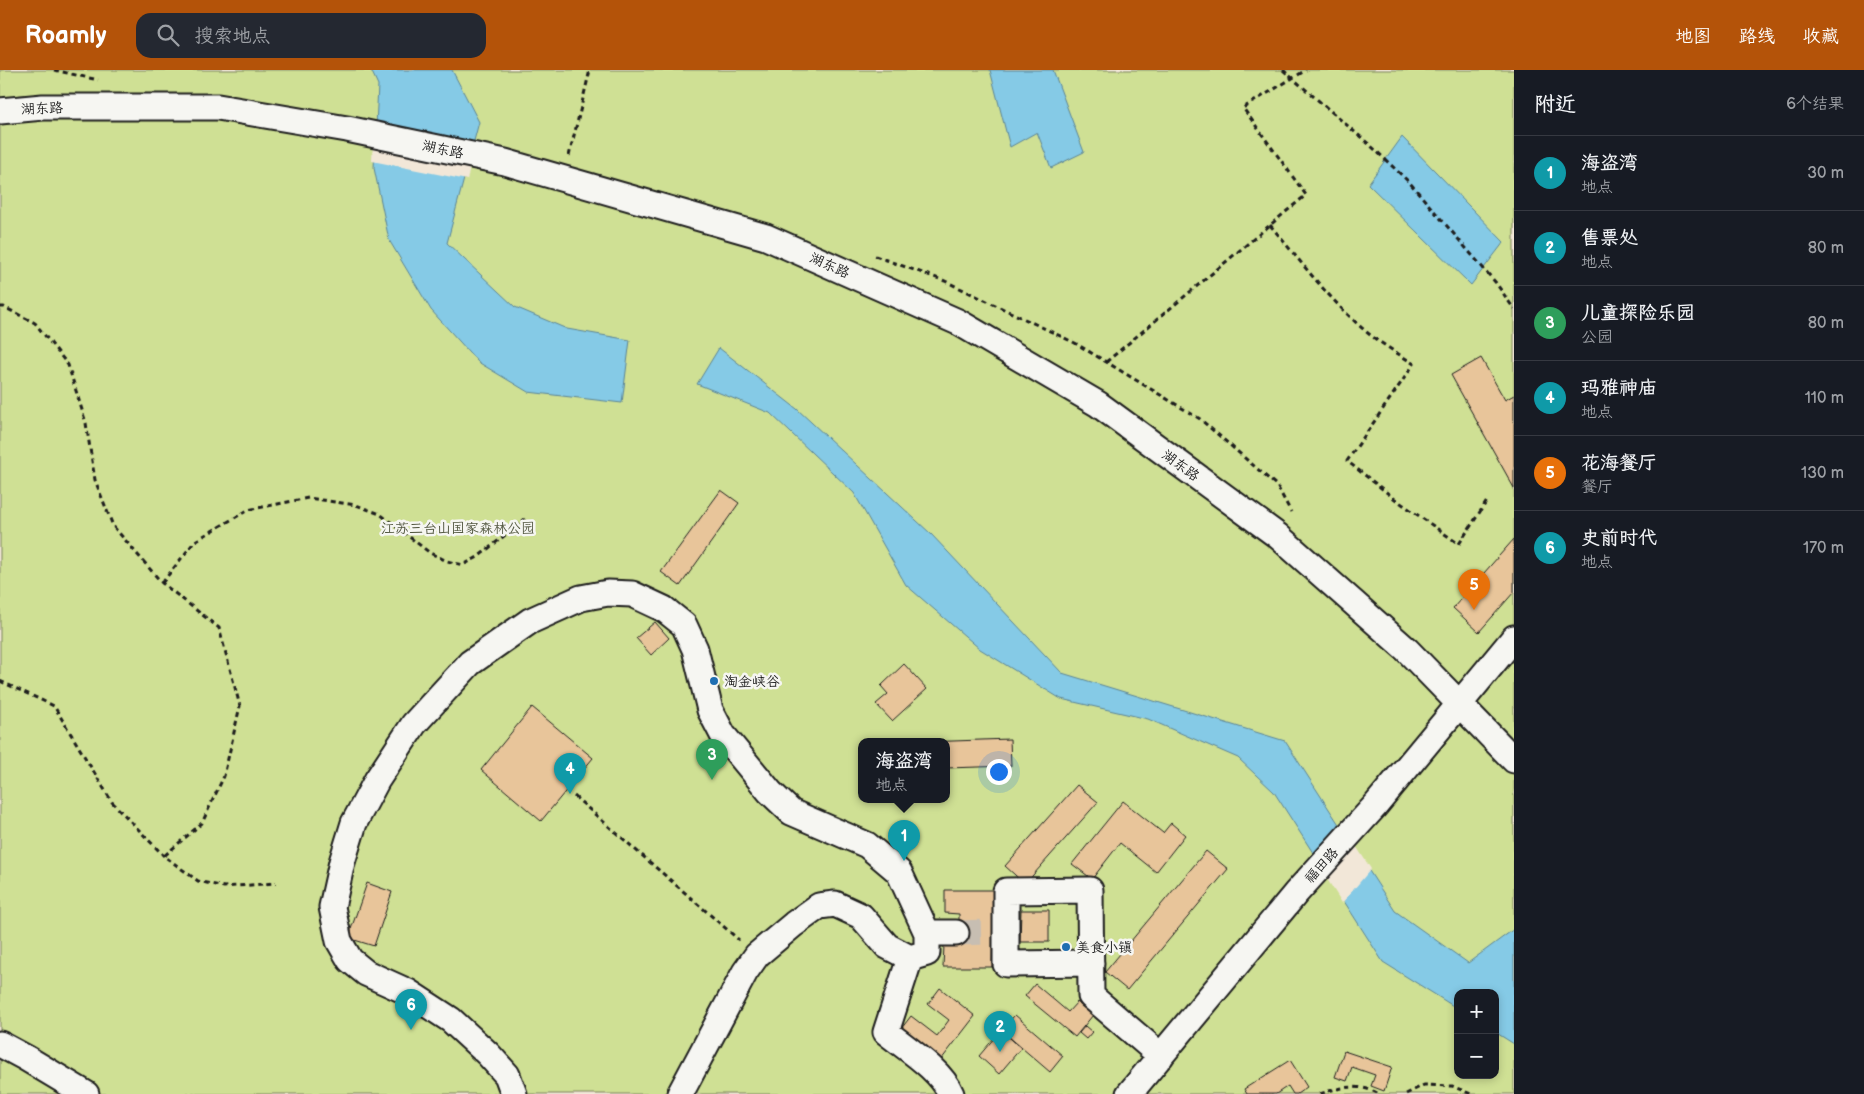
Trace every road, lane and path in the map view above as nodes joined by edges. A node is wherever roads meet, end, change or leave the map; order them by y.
1 (590, 70) edge
2 (1284, 70) edge
3 (1306, 70) edge
4 (1293, 78) junction
5 (0, 110) edge
6 (564, 178) junction
7 (1270, 225) junction
8 (0, 307) edge
9 (1514, 309) edge
10 (1106, 362) dead end
11 (1487, 501) dead end
12 (525, 519) dead end
13 (162, 583) junction
14 (1514, 638) edge
15 (0, 681) edge
16 (1459, 705) junction
17 (1514, 760) edge
18 (574, 796) dead end
19 (164, 856) junction
20 (276, 883) dead end
21 (927, 933) junction
22 (956, 933) tunnel mouth
23 (757, 955) junction
24 (910, 958) junction
25 (1091, 963) junction
26 (0, 1044) edge
27 (1161, 1056) junction
28 (86, 1094) edge
29 (514, 1094) edge
30 (680, 1094) edge
31 (951, 1094) edge
32 (1130, 1094) edge
33 (1320, 1094) edge
34 (1379, 1094) edge
35 (1406, 1094) edge
36 (1472, 1094) edge

1 - 6 path
2 - 4 path
3 - 4 path
4 - 7 path
4 - 9 path
5 - 6 street, 湖东路
6 - 16 street, 湖东路
7 - 10 path
7 - 11 path
8 - 13 path
12 - 13 path
13 - 19 path
14 - 16 street, 福田路
15 - 19 path
16 - 17 street, 湖东路
16 - 27 street, 福田路
18 - 23 path
19 - 20 path
21 - 22 street
21 - 24 street
21 - 29 street
23 - 24 street
23 - 30 street
24 - 31 street
25 - 25 street
25 - 27 street
26 - 28 street
27 - 32 street, 福田路
33 - 34 path
35 - 36 path

